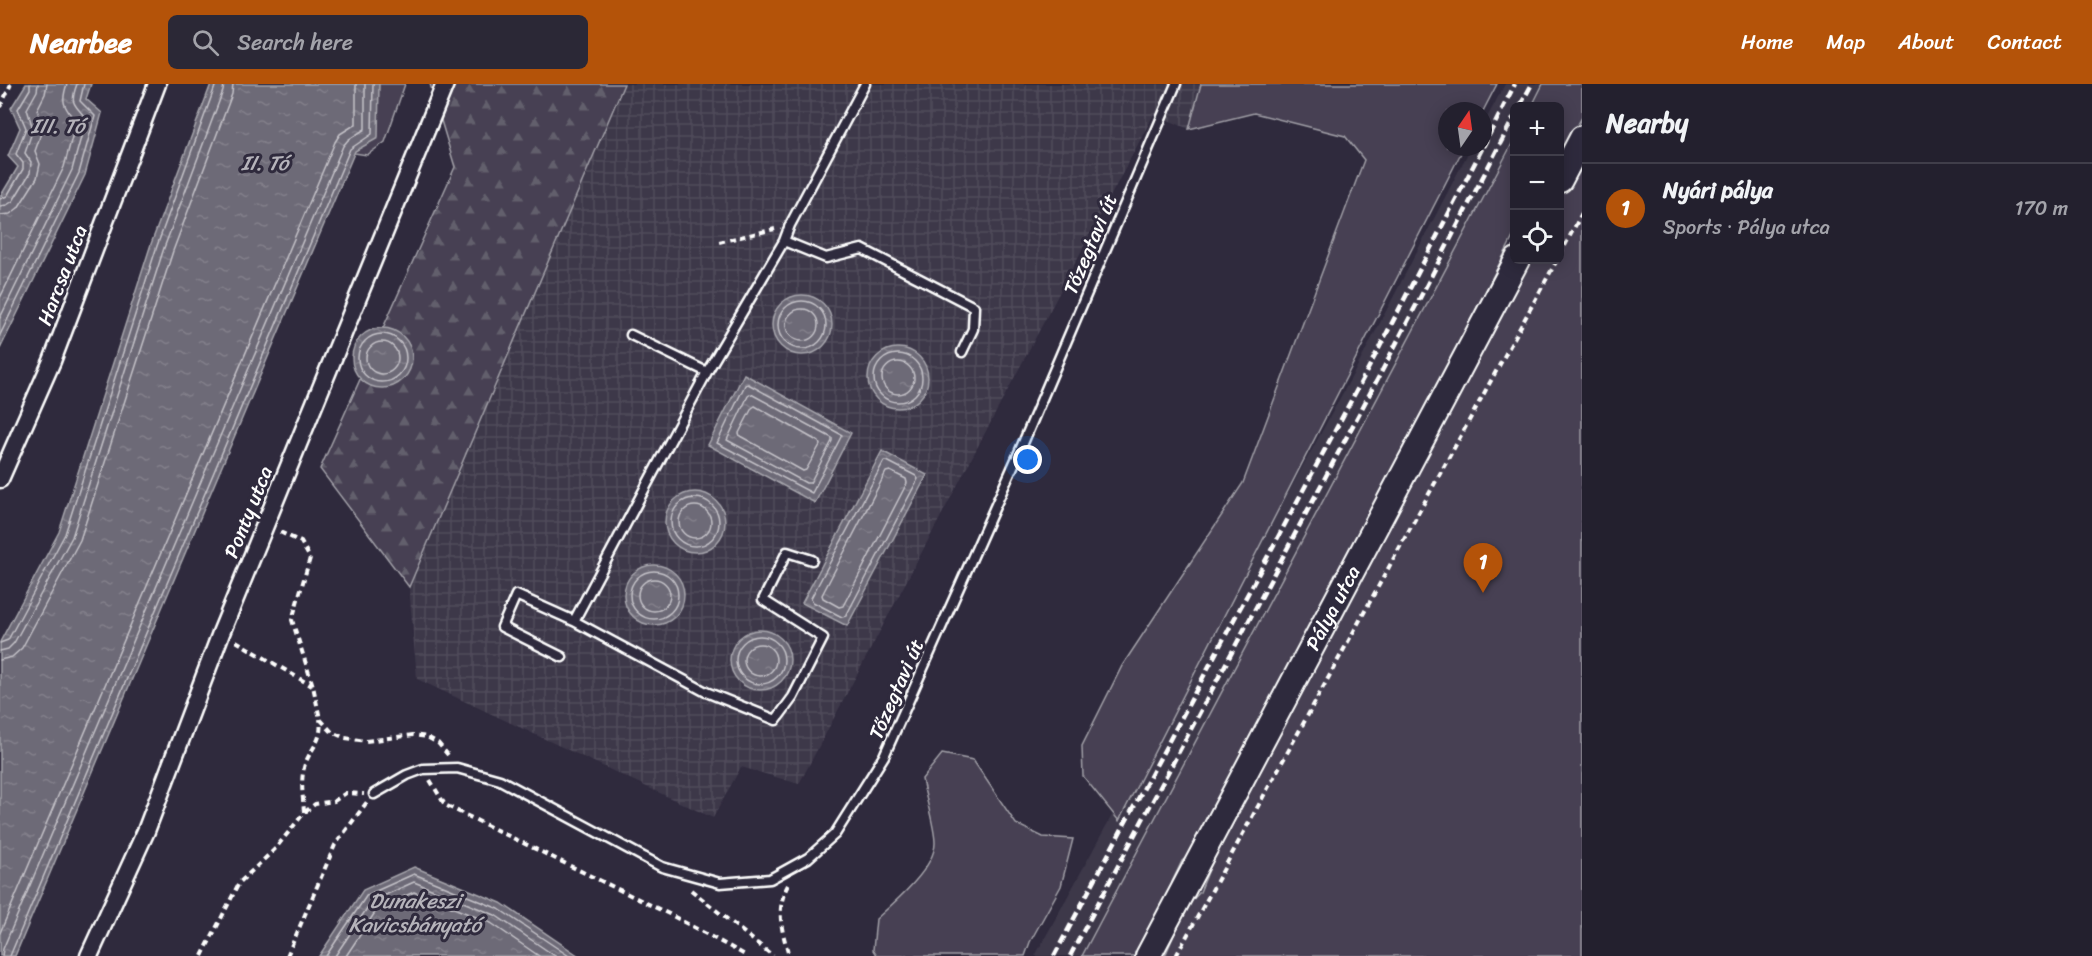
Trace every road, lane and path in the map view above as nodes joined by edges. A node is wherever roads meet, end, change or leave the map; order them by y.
1 (11, 84) edge
2 (157, 84) edge
3 (445, 84) edge
4 (865, 84) edge
5 (1176, 84) edge
6 (0, 106) edge
7 (1582, 138) edge
8 (1564, 172) edge
9 (1582, 213) edge
10 (790, 225) junction
11 (784, 241) junction
12 (719, 242) dead end
13 (1564, 247) edge
14 (1515, 264) edge
15 (1555, 264) edge
16 (631, 335) dead end
17 (962, 352) dead end
18 (707, 372) junction
19 (0, 479) edge
20 (265, 524) junction
21 (812, 560) dead end
22 (574, 621) junction
23 (221, 633) junction
24 (562, 657) dead end
25 (313, 686) junction
26 (320, 719) junction
27 (457, 768) junction
28 (423, 769) junction
29 (374, 794) junction
30 (304, 813) junction
31 (808, 858) junction
32 (690, 889) dead end
33 (89, 956) edge
34 (202, 956) edge
35 (287, 956) edge
36 (747, 956) edge
37 (773, 956) edge
38 (789, 956) edge
39 (1148, 956) edge
40 (1176, 956) edge

1 - 6 path
2 - 19 street, Harcsa utca
3 - 20 street, Ponty utca
4 - 10 lane
5 - 31 lane, Tőzegtavi út
7 - 8 street
9 - 13 path
10 - 11 lane
10 - 12 path
11 - 17 lane
11 - 18 lane
14 - 39 street, Pálya utca
15 - 40 path
16 - 18 lane
18 - 22 lane
20 - 23 street, Ponty utca
20 - 25 path
21 - 22 lane
22 - 24 lane
23 - 25 path
23 - 33 street, Ponty utca
25 - 26 path
26 - 27 path
26 - 30 path
27 - 28 lane, Tőzegtavi út
27 - 31 lane, Tőzegtavi út
28 - 29 lane, Tőzegtavi út
28 - 36 path
29 - 30 path
29 - 35 path
30 - 34 path
31 - 38 path
32 - 37 path

